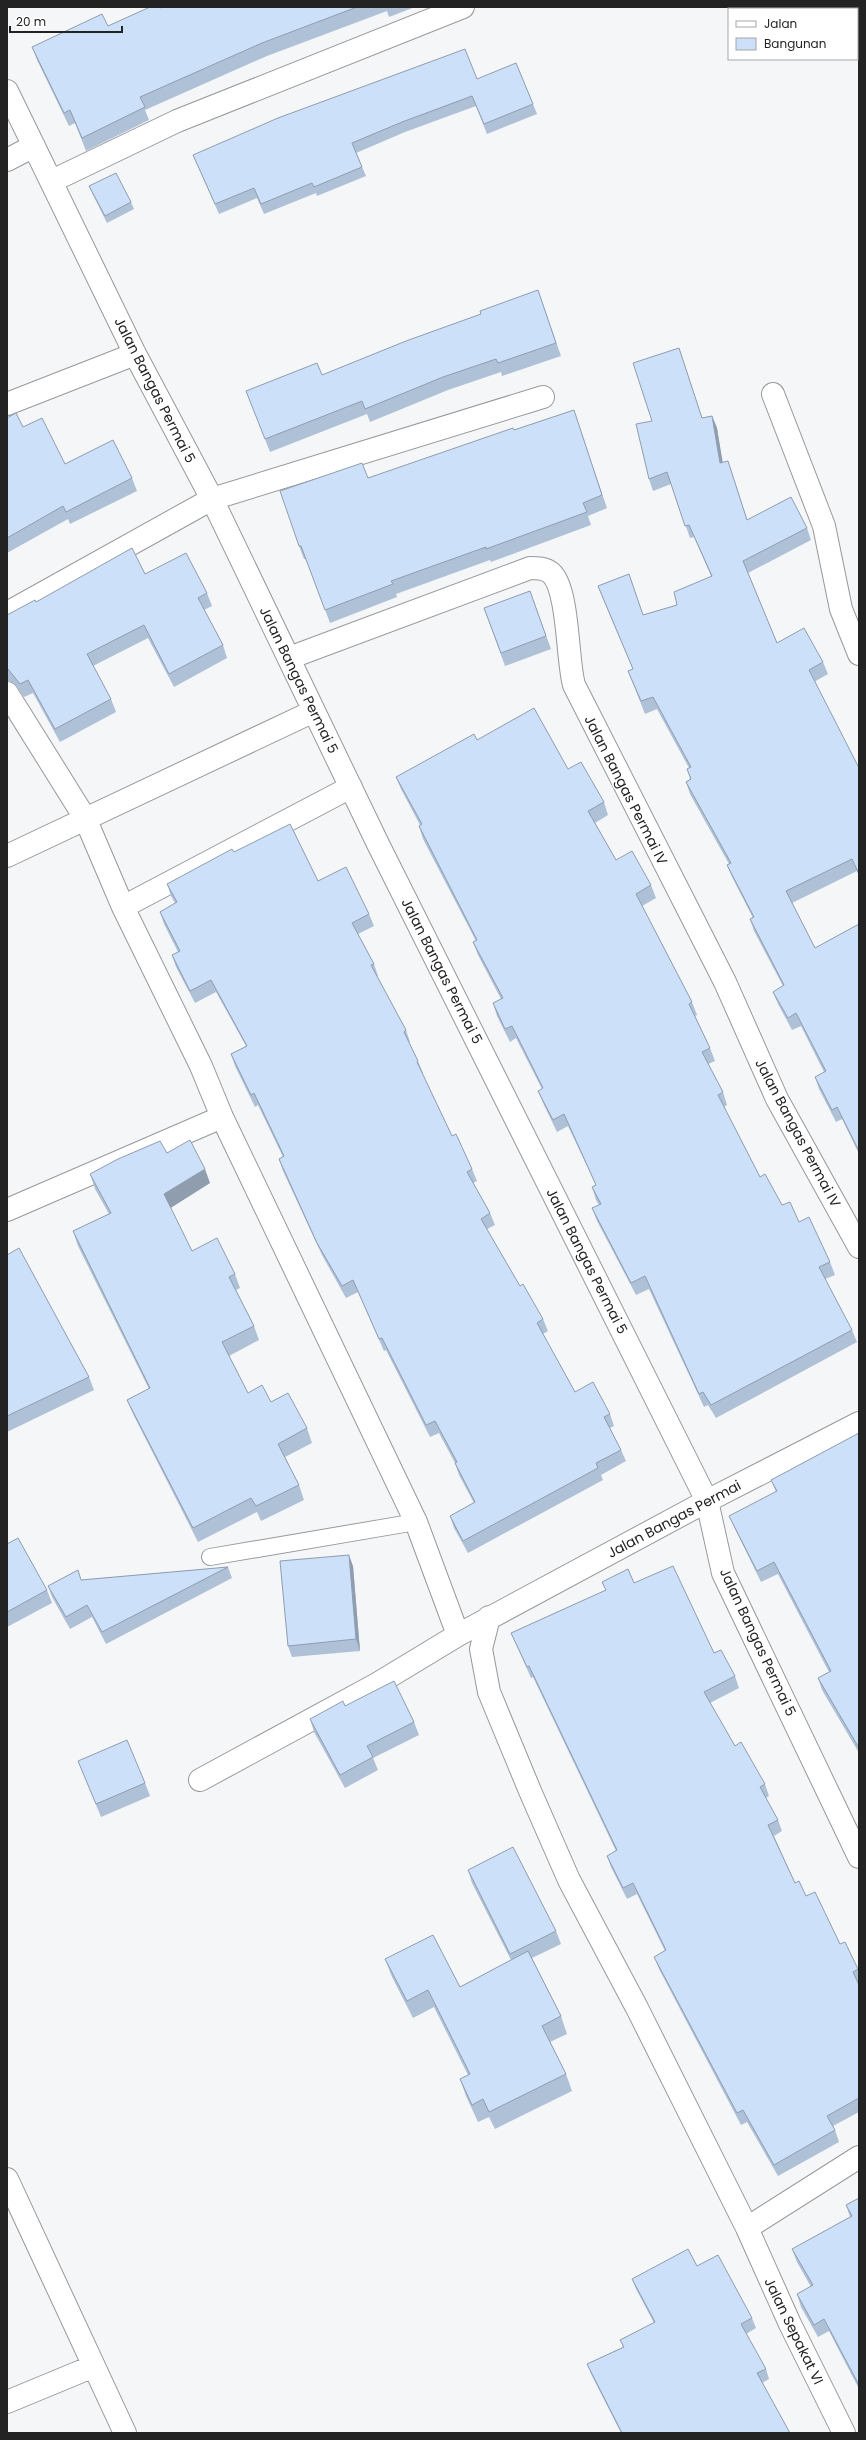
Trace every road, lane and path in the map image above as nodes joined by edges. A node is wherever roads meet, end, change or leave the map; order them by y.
1 (463, 7) edge
2 (7, 91) edge
3 (34, 146) junction
4 (7, 160) edge
5 (52, 181) junction
6 (135, 354) junction
7 (773, 394) dead end
8 (543, 397) dead end
9 (7, 404) edge
10 (212, 499) junction
11 (7, 613) edge
12 (859, 654) edge
13 (289, 658) junction
14 (7, 693) edge
15 (314, 711) junction
16 (351, 787) junction
17 (85, 818) junction
18 (7, 856) edge
19 (123, 907) junction
20 (222, 1117) junction
21 (7, 1210) edge
22 (859, 1247) edge
23 (859, 1423) edge
24 (708, 1501) junction
25 (416, 1522) junction
26 (210, 1557) dead end
27 (489, 1617) junction
28 (458, 1636) junction
29 (200, 1780) dead end
30 (859, 1857) edge
31 (859, 2157) edge
32 (7, 2178) edge
33 (747, 2228) junction
34 (94, 2366) junction
35 (7, 2402) edge
36 (125, 2433) edge
37 (844, 2433) edge

1 - 5 street
2 - 3 street, Jalan Bangas Permai 5
3 - 4 street
3 - 5 street, Jalan Bangas Permai 5
5 - 6 street, Jalan Bangas Permai 5
6 - 9 street
6 - 10 street, Jalan Bangas Permai 5
7 - 12 street
8 - 10 street
10 - 11 street
10 - 13 street, Jalan Bangas Permai 5
13 - 15 street, Jalan Bangas Permai 5
13 - 22 street, Jalan Bangas Permai IV
14 - 17 street
15 - 16 street, Jalan Bangas Permai 5
15 - 17 street
16 - 19 street
16 - 24 street, Jalan Bangas Permai 5
17 - 18 street
17 - 19 street
19 - 20 street
20 - 21 street
20 - 25 street
23 - 24 street, Jalan Bangas Permai
24 - 27 street, Jalan Bangas Permai
24 - 30 street, Jalan Bangas Permai 5
25 - 26 lane
25 - 28 street
27 - 28 street, Jalan Bangas Permai
27 - 33 street, Jalan Sepakat VI
28 - 29 street, Jalan Bangas Permai
31 - 33 street
32 - 34 street
33 - 37 street, Jalan Sepakat VI
34 - 35 street
34 - 36 street

